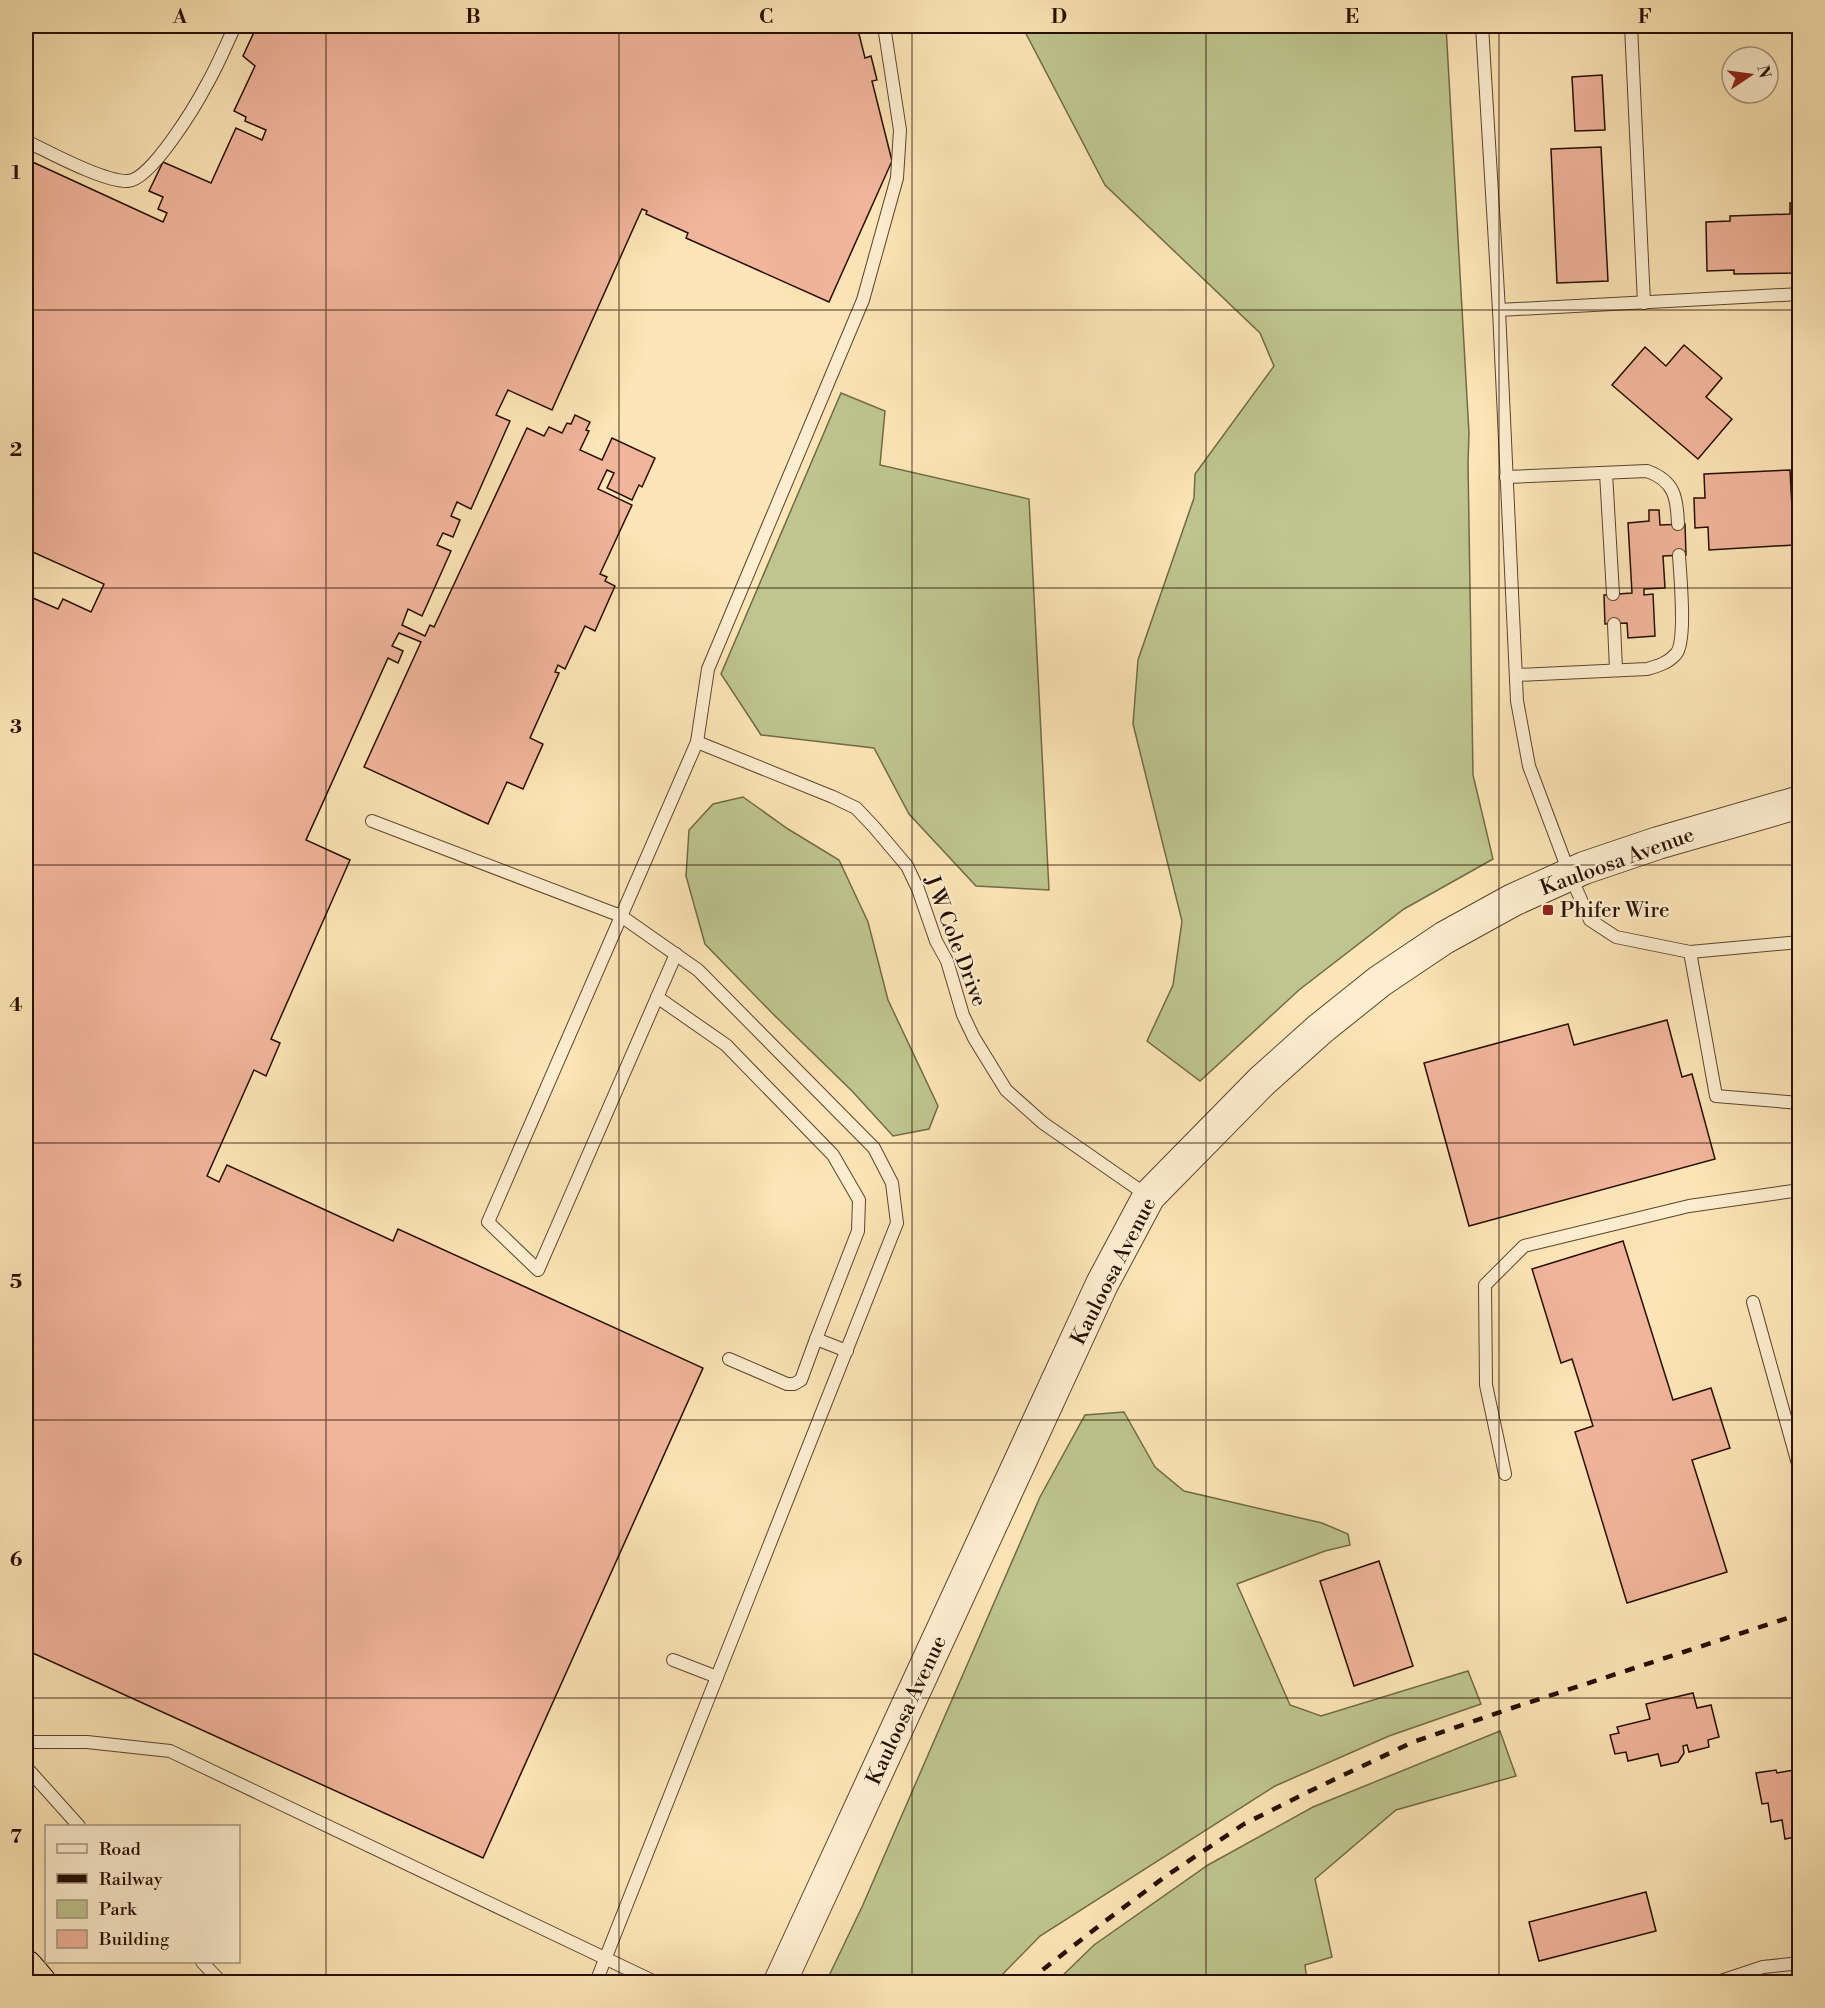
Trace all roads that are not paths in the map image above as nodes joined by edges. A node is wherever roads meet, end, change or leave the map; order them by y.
1 (234, 26) edge
2 (884, 26) edge
3 (1482, 26) edge
4 (1631, 26) edge
5 (26, 141) edge
6 (1800, 294) edge
7 (1644, 303) junction
8 (1499, 310) junction
9 (1606, 473) junction
10 (1506, 477) junction
11 (1678, 524) dead end
12 (1679, 555) dead end
13 (1613, 594) dead end
14 (1614, 624) dead end
15 (1616, 670) junction
16 (1516, 675) junction
17 (697, 742) junction
18 (1800, 802) edge
19 (372, 821) dead end
20 (1570, 875) junction
21 (621, 916) junction
22 (1800, 942) edge
23 (1690, 952) junction
24 (676, 954) junction
25 (657, 998) junction
26 (1800, 1103) edge
27 (1800, 1190) edge
28 (1149, 1196) junction
29 (1753, 1302) dead end
30 (816, 1339) junction
31 (847, 1351) junction
32 (729, 1359) dead end
33 (1800, 1471) edge
34 (1505, 1473) dead end
35 (673, 1660) dead end
36 (717, 1677) junction
37 (26, 1742) edge
38 (26, 1767) edge
39 (77, 1825) edge
40 (606, 1958) junction
41 (203, 1963) edge
42 (1800, 1963) edge
43 (26, 1967) edge
44 (39, 1983) edge
45 (221, 1983) edge
46 (596, 1983) edge
47 (655, 1983) edge
48 (780, 1983) edge
49 (1718, 1983) edge

1 - 5 lane
2 - 17 lane
3 - 8 lane
4 - 7 lane
6 - 7 lane
7 - 8 lane
8 - 10 lane
9 - 10 lane
9 - 11 lane
9 - 13 lane
10 - 16 lane
12 - 15 lane
14 - 15 lane
15 - 16 lane
16 - 20 lane
17 - 21 lane
17 - 28 lane, J W Cole Drive
18 - 20 street, Kauloosa Avenue
19 - 21 lane
20 - 23 lane
20 - 28 street, Kauloosa Avenue
21 - 24 lane
21 - 25 lane
22 - 23 lane
23 - 26 lane
24 - 25 lane
24 - 31 lane
25 - 30 lane
27 - 34 lane
28 - 48 street, Kauloosa Avenue
29 - 33 lane
30 - 31 lane
30 - 32 lane
31 - 36 lane
35 - 36 lane
36 - 40 lane
37 - 40 lane
38 - 39 lane
40 - 46 lane
40 - 47 lane
41 - 45 lane
42 - 49 lane
43 - 44 highway

